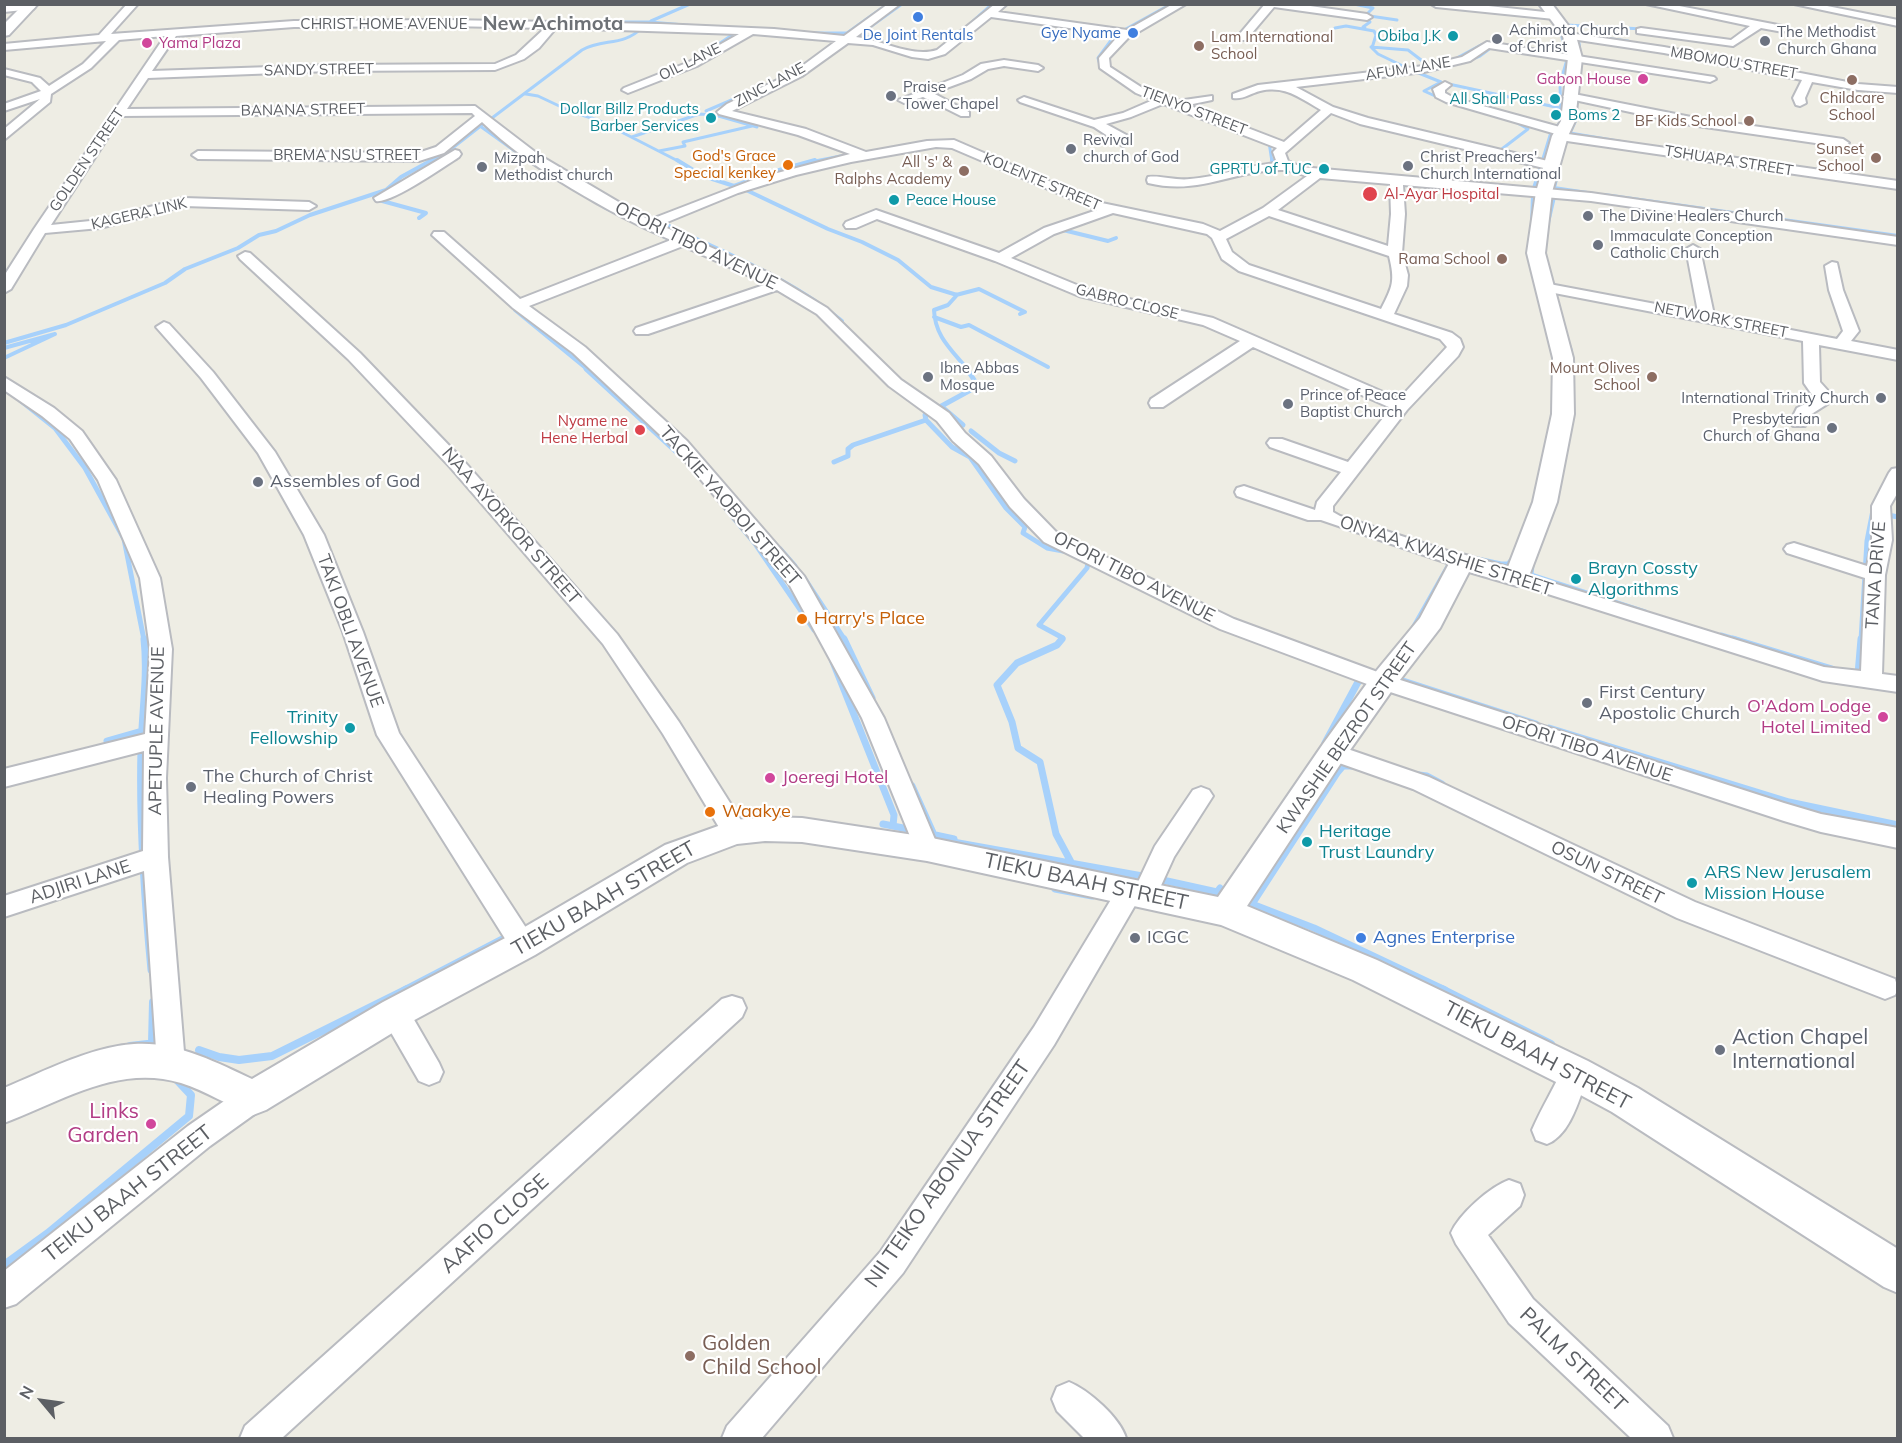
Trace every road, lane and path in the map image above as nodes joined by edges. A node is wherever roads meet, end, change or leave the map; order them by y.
1 (133, 4) edge
2 (895, 4) edge
3 (1002, 4) edge
4 (1180, 4) edge
5 (1436, 4) edge
6 (1651, 4) edge
7 (1717, 4) edge
8 (1799, 4) edge
9 (1271, 5) edge
10 (31, 6) edge
11 (4, 9) edge
12 (366, 10) dead end
13 (990, 14) junction
14 (1707, 15) junction
15 (1366, 17) dead end
16 (1558, 21) edge
17 (350, 22) junction
18 (1898, 22) edge
19 (553, 25) junction
20 (1758, 25) junction
21 (1594, 28) dead end
22 (1783, 29) dead end
23 (1625, 30) dead end
24 (751, 31) junction
25 (4, 32) edge
26 (172, 33) junction
27 (1128, 33) junction
28 (117, 36) junction
29 (102, 38) junction
30 (1242, 38) dead end
31 (848, 39) junction
32 (4, 47) edge
33 (1575, 58) junction
34 (1038, 68) dead end
35 (4, 72) edge
36 (143, 75) junction
37 (1809, 77) junction
38 (1710, 79) dead end
39 (1284, 85) junction
40 (1445, 85) dead end
41 (1175, 88) dead end
42 (628, 90) dead end
43 (1898, 90) edge
44 (46, 92) junction
45 (924, 93) junction
46 (1237, 96) dead end
47 (1569, 96) junction
48 (1208, 98) dead end
49 (904, 100) dead end
50 (1024, 100) dead end
51 (1162, 100) junction
52 (1800, 103) dead end
53 (1174, 105) junction
54 (4, 108) edge
55 (1329, 109) junction
56 (723, 112) joint
57 (120, 113) junction
58 (965, 114) dead end
59 (482, 116) junction
60 (1096, 124) junction
61 (1561, 134) junction
62 (4, 136) edge
63 (1123, 142) dead end
64 (1843, 143) dead end
65 (469, 145) dead end
66 (1284, 146) junction
67 (198, 155) dead end
68 (863, 155) junction
69 (1288, 166) junction
70 (1552, 166) junction
71 (1317, 174) junction
72 (1153, 180) dead end
73 (1396, 181) junction
74 (1898, 185) edge
75 (1544, 192) junction
76 (381, 198) dead end
77 (309, 206) dead end
78 (1110, 210) junction
79 (1268, 211) junction
80 (648, 225) junction
81 (851, 225) dead end
82 (41, 229) junction
83 (439, 235) dead end
84 (1219, 237) junction
85 (685, 240) junction
86 (1898, 241) edge
87 (1693, 249) dead end
88 (1395, 253) junction
89 (245, 256) dead end
90 (1000, 258) junction
91 (1832, 266) dead end
92 (779, 285) junction
93 (1544, 287) junction
94 (4, 289) edge
95 (518, 305) junction
96 (1386, 315) junction
97 (1707, 317) junction
98 (164, 327) dead end
99 (642, 332) dead end
100 (1811, 338) junction
101 (1253, 340) junction
102 (1841, 344) junction
103 (1898, 355) edge
104 (4, 382) edge
105 (1157, 403) dead end
106 (1401, 406) junction
107 (1799, 422) dead end
108 (1276, 443) dead end
109 (1353, 471) junction
110 (1898, 474) edge
111 (1244, 492) dead end
112 (1324, 514) junction
113 (1889, 518) edge
114 (1794, 549) dead end
115 (1462, 562) junction
116 (1875, 575) junction
117 (1516, 578) junction
118 (1871, 681) junction
119 (1383, 682) junction
120 (1898, 684) edge
121 (157, 739) junction
122 (1333, 752) junction
123 (4, 778) edge
124 (1201, 796) dead end
125 (735, 832) junction
126 (1898, 837) edge
127 (927, 849) junction
128 (156, 857) junction
129 (1137, 892) junction
130 (4, 907) edge
131 (1227, 912) junction
132 (523, 945) junction
133 (1885, 987) dead end
134 (732, 1008) dead end
135 (395, 1013) junction
136 (171, 1064) junction
137 (429, 1072) dead end
138 (1575, 1073) junction
139 (253, 1098) junction
140 (4, 1106) edge
141 (1547, 1130) dead end
142 (1509, 1195) dead end
143 (1898, 1273) edge
144 (4, 1292) edge
145 (1069, 1399) dead end
146 (257, 1438) edge
147 (739, 1438) edge
148 (1109, 1438) edge
149 (1656, 1438) edge

1 - 29 street
2 - 31 street, ZINC LANE
3 - 13 street
4 - 27 street, TIENYO STREET
5 - 16 street
6 - 14 street
7 - 14 street
8 - 18 street
9 - 15 street
9 - 30 street
10 - 11 street
10 - 25 street
12 - 17 street
13 - 27 street
13 - 31 street, CHRIST HOME AVENUE
14 - 20 street
16 - 21 street
16 - 33 street
16 - 37 street, MBOMOU STREET
17 - 19 street, CHRIST HOME AVENUE
17 - 26 street, CHRIST HOME AVENUE
19 - 24 street, CHRIST HOME AVENUE
19 - 36 street, SANDY STREET
20 - 22 street
20 - 23 street
24 - 31 street, CHRIST HOME AVENUE
24 - 42 street, OIL LANE
26 - 28 street, CHRIST HOME AVENUE
26 - 36 street, GOLDEN STREET
27 - 51 street, TIENYO STREET
28 - 29 street, CHRIST HOME AVENUE
28 - 44 street
29 - 32 street, CHRIST HOME AVENUE
31 - 56 street, ZINC LANE
33 - 38 street, MBOMOU STREET
33 - 39 street, AFUM LANE
33 - 47 street
34 - 45 street
35 - 44 street
36 - 57 street, GOLDEN STREET
37 - 43 street, MBOMOU STREET
37 - 52 street
39 - 46 street, AFUM LANE
39 - 55 street
40 - 61 street, TSHUAPA STREET
41 - 53 street
44 - 54 street
44 - 62 street
45 - 49 street
45 - 58 street
47 - 61 street
47 - 64 street
48 - 53 street
50 - 60 street
51 - 53 street, TIENYO STREET
51 - 60 street
53 - 66 street, TIENYO STREET
55 - 66 street
55 - 70 street
56 - 68 street, KOLENTE STREET
57 - 59 street, BANANA STREET
57 - 82 street, GOLDEN STREET
59 - 67 street, BREMA NSU STREET
59 - 80 street, OFORI TIBO AVENUE
60 - 63 street
61 - 70 street
61 - 74 street, TSHUAPA STREET
65 - 76 street
66 - 69 street
68 - 78 street, KOLENTE STREET
68 - 80 street, KOLENTE STREET
69 - 71 street
69 - 72 street
70 - 75 street
71 - 73 street
71 - 79 street
73 - 75 street
73 - 88 street
75 - 86 street
75 - 93 street
77 - 82 street, KAGERA LINK
78 - 84 street, KOLENTE STREET
78 - 90 street
79 - 84 street
79 - 88 street
80 - 85 street, OFORI TIBO AVENUE
81 - 90 street, GABRO CLOSE
82 - 94 street, GOLDEN STREET
83 - 95 street, TACKIE YAOBOI STREET
84 - 96 street, ONYAA KWASHIE STREET
85 - 92 street, OFORI TIBO AVENUE
85 - 95 street
87 - 97 street
88 - 96 street
89 - 125 street, NAA AYORKOR STREET
90 - 101 street, GABRO CLOSE
91 - 102 street
92 - 99 street
92 - 119 street, OFORI TIBO AVENUE
93 - 97 street, NETWORK STREET
93 - 117 street
95 - 127 street, TACKIE YAOBOI STREET
96 - 106 street, ONYAA KWASHIE STREET
97 - 100 street, NETWORK STREET
98 - 132 street, TAKI OBLI AVENUE
100 - 102 street, NETWORK STREET
100 - 107 street
101 - 105 street
101 - 106 street, GABRO CLOSE
102 - 103 street, NETWORK STREET
104 - 121 street, APETUPLE AVENUE
106 - 109 street, ONYAA KWASHIE STREET
108 - 109 street
109 - 112 street, ONYAA KWASHIE STREET
110 - 113 street, TANA DRIVE
111 - 112 street
112 - 115 street, ONYAA KWASHIE STREET
113 - 116 street, TANA DRIVE
114 - 116 street
115 - 117 street, ONYAA KWASHIE STREET
115 - 119 street, KWASHIE BEZROT STREET
116 - 118 street, TANA DRIVE
117 - 118 street, ONYAA KWASHIE STREET
118 - 120 street, ONYAA KWASHIE STREET
119 - 122 street, KWASHIE BEZROT STREET
119 - 126 street, OFORI TIBO AVENUE
121 - 123 street
121 - 128 street, APETUPLE AVENUE
122 - 131 street, KWASHIE BEZROT STREET
122 - 133 street, OSUN STREET
124 - 129 street, NII TEIKO ABONUA STREET
125 - 127 street, TIEKU BAAH STREET
125 - 132 street, TIEKU BAAH STREET
127 - 129 street, TIEKU BAAH STREET
128 - 130 street, ADJIRI LANE
128 - 136 street, APETUPLE AVENUE
129 - 131 street, TIEKU BAAH STREET
129 - 147 street, NII TEIKO ABONUA STREET
131 - 138 street, TIEKU BAAH STREET
132 - 135 street, TIEKU BAAH STREET
134 - 146 street, AAFIO CLOSE
135 - 137 street
135 - 139 street, TIEKU BAAH STREET
136 - 139 street
136 - 140 street
138 - 141 street
138 - 143 street, TIEKU BAAH STREET
139 - 144 street, TEIKU BAAH STREET
142 - 149 street, PALM STREET
145 - 148 street

